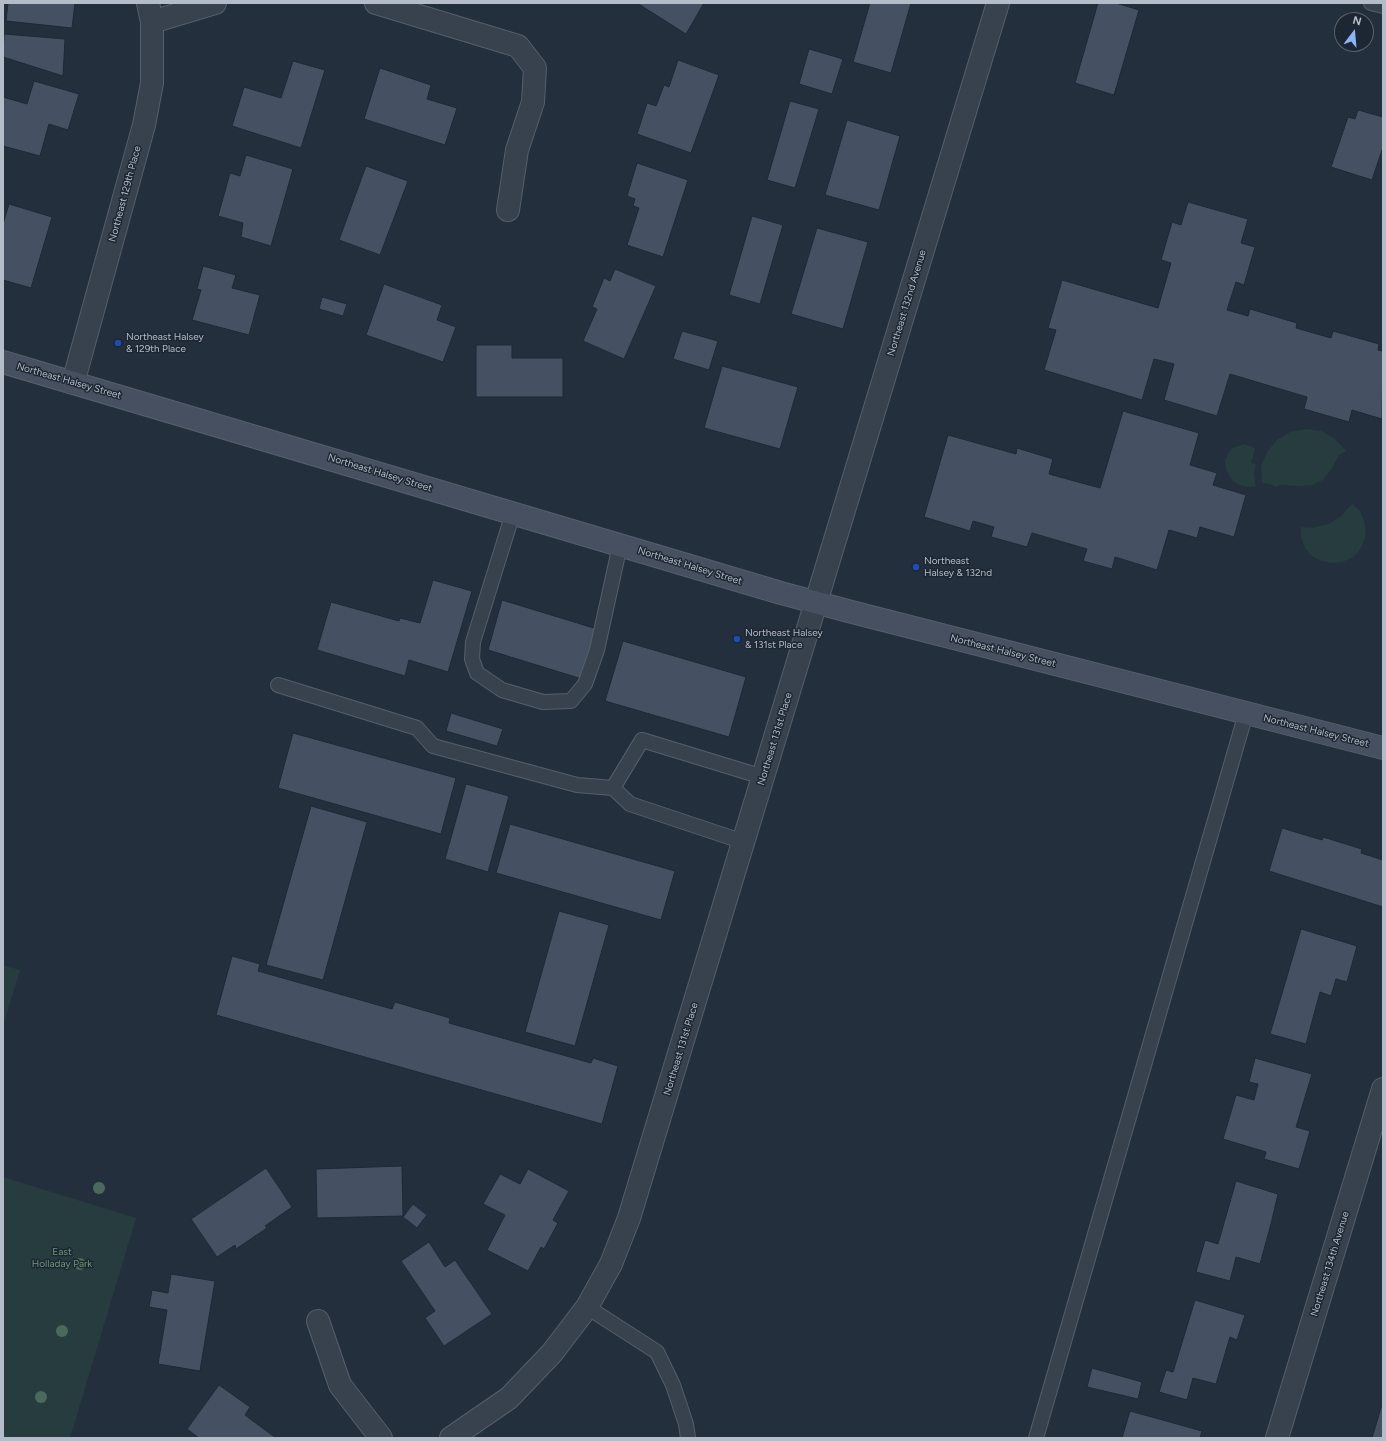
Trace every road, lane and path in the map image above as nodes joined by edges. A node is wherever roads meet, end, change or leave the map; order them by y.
1 (215, 3) edge
2 (376, 3) edge
3 (998, 3) edge
4 (1371, 3) edge
5 (1383, 6) edge
6 (150, 13) edge
7 (508, 210) dead end
8 (3, 362) edge
9 (73, 382) junction
10 (513, 513) junction
11 (620, 545) junction
12 (817, 602) junction
13 (278, 685) dead end
14 (1246, 713) junction
15 (1383, 748) edge
16 (764, 777) junction
17 (613, 788) junction
18 (744, 842) junction
19 (1383, 1089) edge
20 (587, 1307) junction
21 (318, 1320) dead end
22 (381, 1438) edge
23 (451, 1438) edge
24 (688, 1438) edge
25 (1036, 1438) edge
26 (1277, 1438) edge

1 - 6 street
2 - 7 street
3 - 12 street, Northeast 132nd Avenue
4 - 5 lane
6 - 9 street, Northeast 129th Place
8 - 9 main road, Northeast Halsey Street
9 - 10 main road, Northeast Halsey Street
10 - 11 main road, Northeast Halsey Street
10 - 11 lane
11 - 12 main road, Northeast Halsey Street
12 - 14 main road, Northeast Halsey Street
12 - 16 street, Northeast 131st Place
13 - 17 lane
14 - 15 main road, Northeast Halsey Street
14 - 25 lane
16 - 17 lane
16 - 18 street, Northeast 131st Place
17 - 18 lane
18 - 20 street, Northeast 131st Place
19 - 26 street, Northeast 134th Avenue
20 - 23 street, Northeast 131st Place
20 - 24 lane
21 - 22 street

